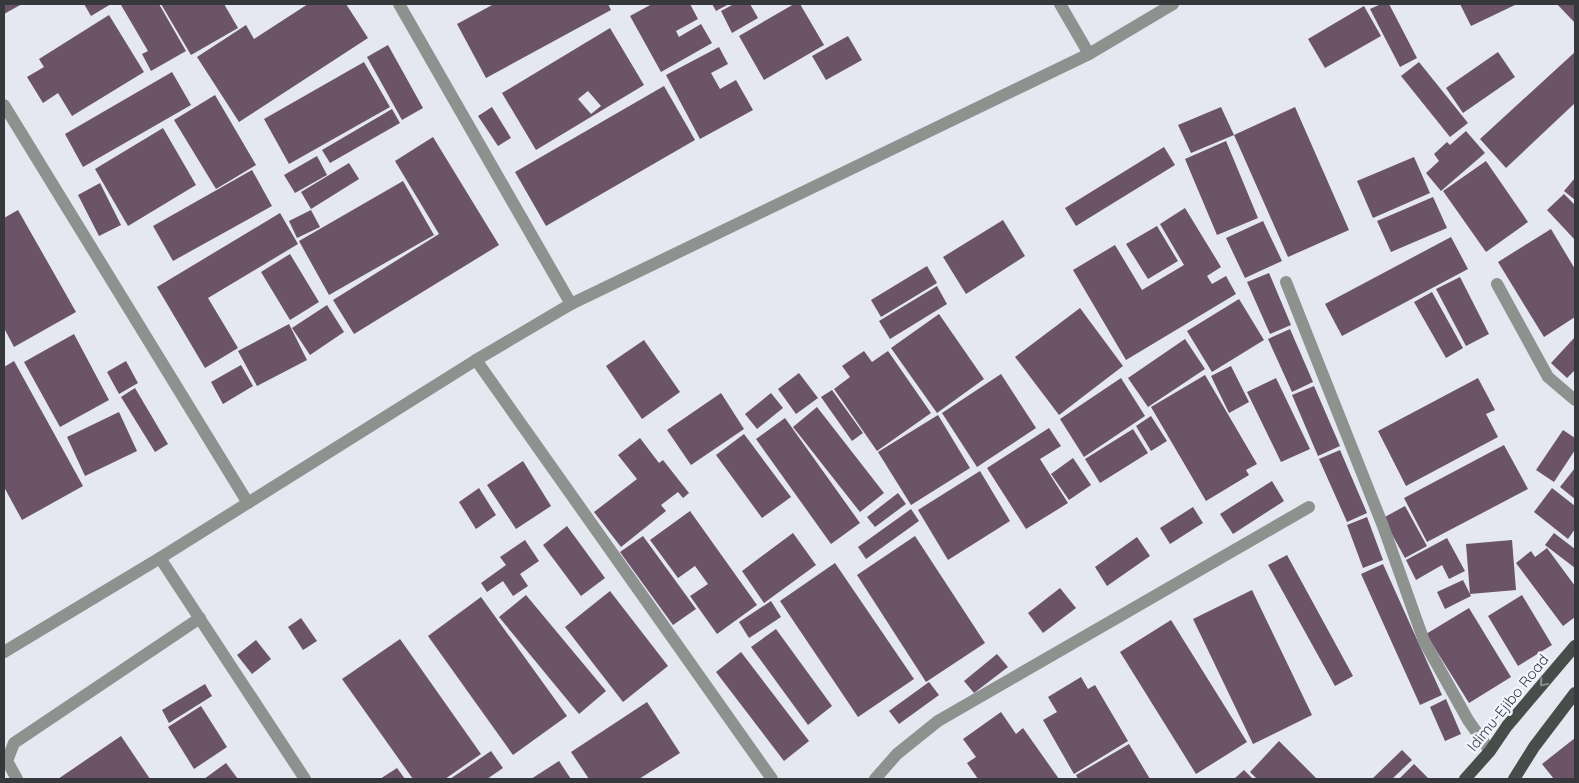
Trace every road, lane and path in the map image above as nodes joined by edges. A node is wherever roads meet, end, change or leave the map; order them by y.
1 (399, 4) edge
2 (1060, 4) edge
3 (1173, 4) edge
4 (1089, 54) junction
5 (4, 105) edge
6 (9, 126) edge
7 (1286, 282) dead end
8 (1497, 284) dead end
9 (571, 304) junction
10 (476, 360) junction
11 (1575, 400) edge
12 (248, 503) junction
13 (1309, 507) dead end
14 (160, 558) junction
15 (200, 618) junction
16 (1575, 646) edge
17 (4, 652) edge
18 (1575, 694) edge
19 (1490, 751) junction
20 (18, 779) edge
21 (305, 779) edge
22 (772, 779) edge
23 (875, 779) edge
24 (1465, 779) edge
25 (1516, 779) edge

1 - 9 street
2 - 4 street
3 - 4 street
4 - 9 street
5 - 6 street
6 - 12 street
7 - 19 street
8 - 11 street
9 - 10 street
10 - 12 street
10 - 22 street
12 - 14 street
13 - 23 street
14 - 15 street
14 - 17 street
15 - 20 street
15 - 21 street
16 -> 19 main road, Idimu-Ejibo Road
18 - 25 main road
19 - 24 main road, Idimu-Ejibo Road

